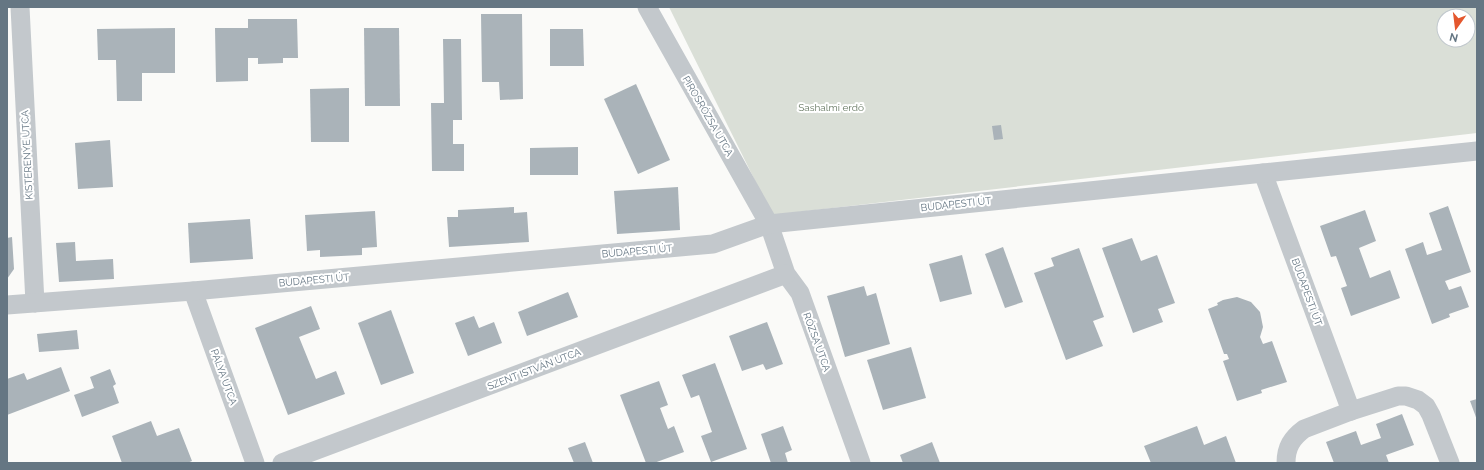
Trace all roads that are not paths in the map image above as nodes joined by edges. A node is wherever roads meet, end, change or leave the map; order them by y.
1 (20, 7) edge
2 (647, 7) edge
3 (1477, 151) edge
4 (1263, 173) junction
5 (769, 224) junction
6 (786, 274) junction
7 (193, 291) junction
8 (35, 303) junction
9 (7, 305) edge
10 (1350, 411) junction
11 (255, 463) edge
12 (282, 463) edge
13 (861, 463) edge
14 (1286, 463) edge
15 (1450, 463) edge

1 - 8 street, KISTERENYE UTCA
2 - 5 street, PIROSRÓZSA UTCA
3 - 4 street, BUDAPESTI ÚT
4 - 5 street, BUDAPESTI ÚT
4 - 10 street, BUDAPESTI ÚT
5 - 6 street, RÓZSA UTCA
5 - 7 street, BUDAPESTI ÚT
6 - 12 street, SZENT ISTVÁN UTCA
6 - 13 street, RÓZSA UTCA
7 - 8 street, BUDAPESTI ÚT
7 - 11 street, PÁLYA UTCA
8 - 9 street, BUDAPESTI ÚT
10 - 14 street
10 - 15 street

